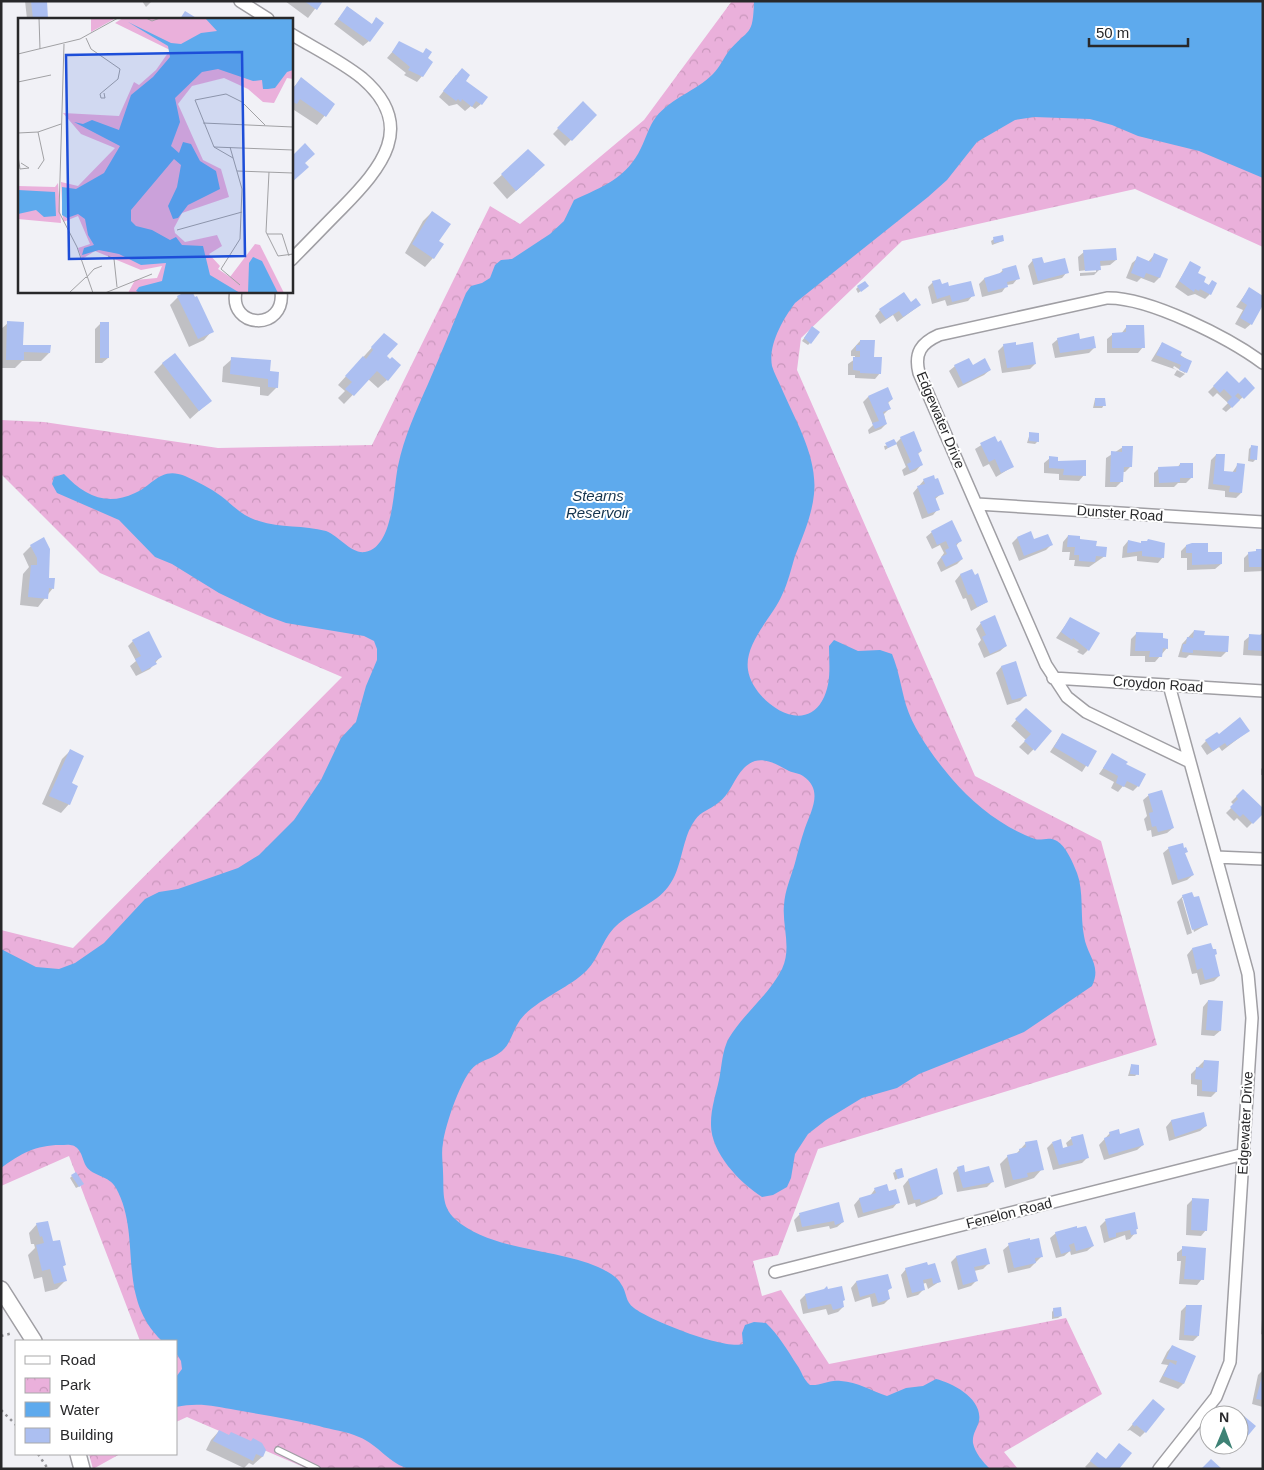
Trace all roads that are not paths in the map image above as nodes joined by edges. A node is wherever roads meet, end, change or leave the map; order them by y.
1 (240, 1) edge
2 (266, 18) edge
3 (292, 35) edge
4 (292, 259) edge
5 (236, 292) edge
6 (281, 292) edge
7 (1263, 364) edge
8 (978, 504) junction
9 (1263, 522) edge
10 (1053, 678) junction
11 (1169, 685) junction
12 (1263, 691) edge
13 (1190, 762) junction
14 (1216, 856) junction
15 (1263, 859) edge
16 (1244, 1154) junction
17 (775, 1272) dead end
18 (1, 1289) edge
19 (33, 1340) edge
20 (278, 1450) dead end
21 (78, 1455) edge
22 (82, 1469) edge
23 (317, 1469) edge
24 (1159, 1469) edge

1 - 2 street
3 - 4 street
5 - 6 street
7 - 8 street, Edgewater Drive
8 - 9 street, Dunster Road
8 - 10 street, Edgewater Drive
10 - 11 street, Croydon Road
10 - 13 street, Edgewater Drive
11 - 12 street, Croydon Road
11 - 13 street, Edgewater Drive
13 - 14 street, Edgewater Drive
14 - 15 street
14 - 16 street, Edgewater Drive
16 - 17 street, Fenelon Road
16 - 24 street, Edgewater Drive
18 - 19 street
20 - 23 lane
21 - 22 street

